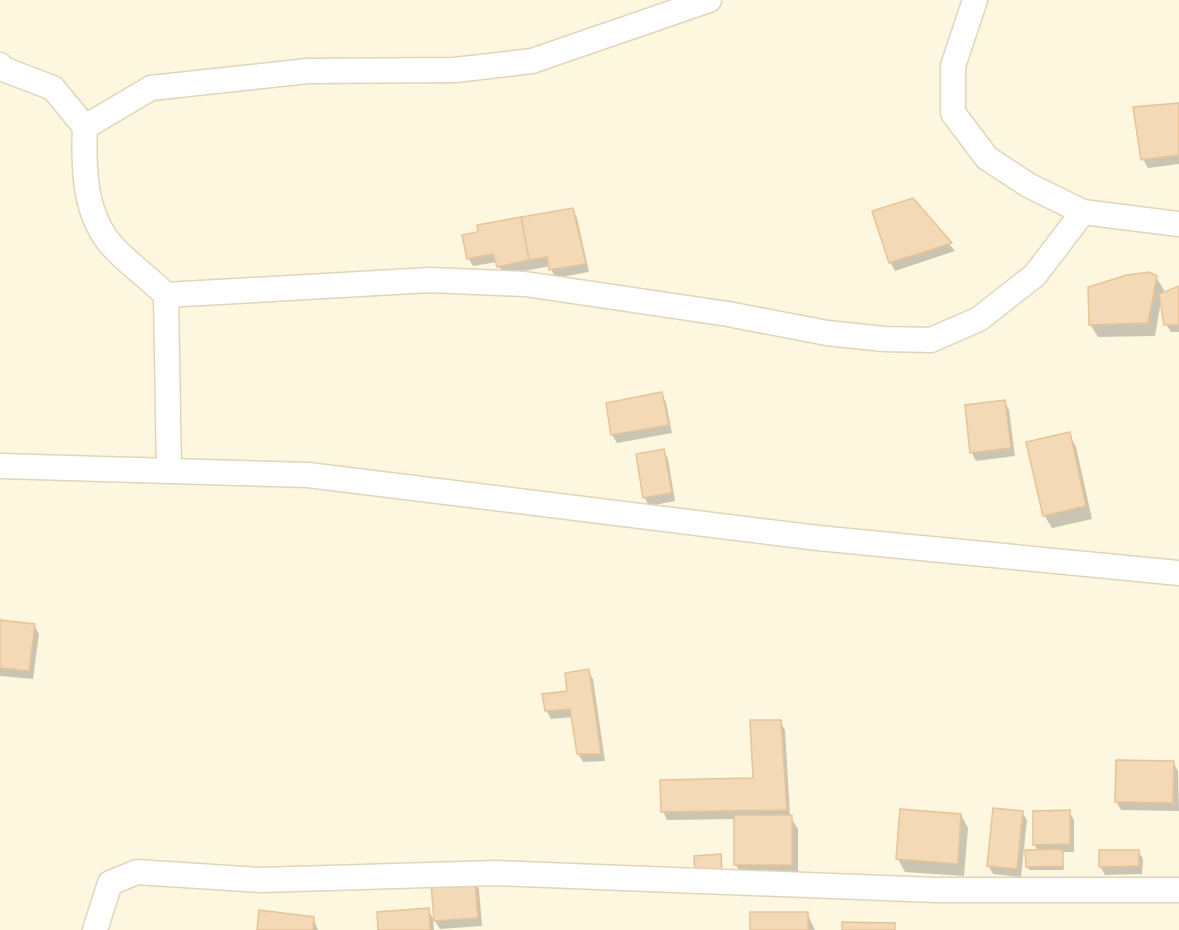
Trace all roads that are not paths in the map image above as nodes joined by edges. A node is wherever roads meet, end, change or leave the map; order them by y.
1 (709, 0) edge
2 (975, 0) edge
3 (0, 65) edge
4 (86, 127) junction
5 (1083, 212) junction
6 (1179, 224) edge
7 (166, 295) junction
8 (0, 466) edge
9 (169, 471) junction
10 (1179, 573) edge
11 (1179, 890) edge
12 (95, 930) edge

1 - 4 street
2 - 5 street
3 - 4 street
4 - 7 street
5 - 6 street
5 - 7 street
7 - 9 street
8 - 9 street
9 - 10 street
11 - 12 street

